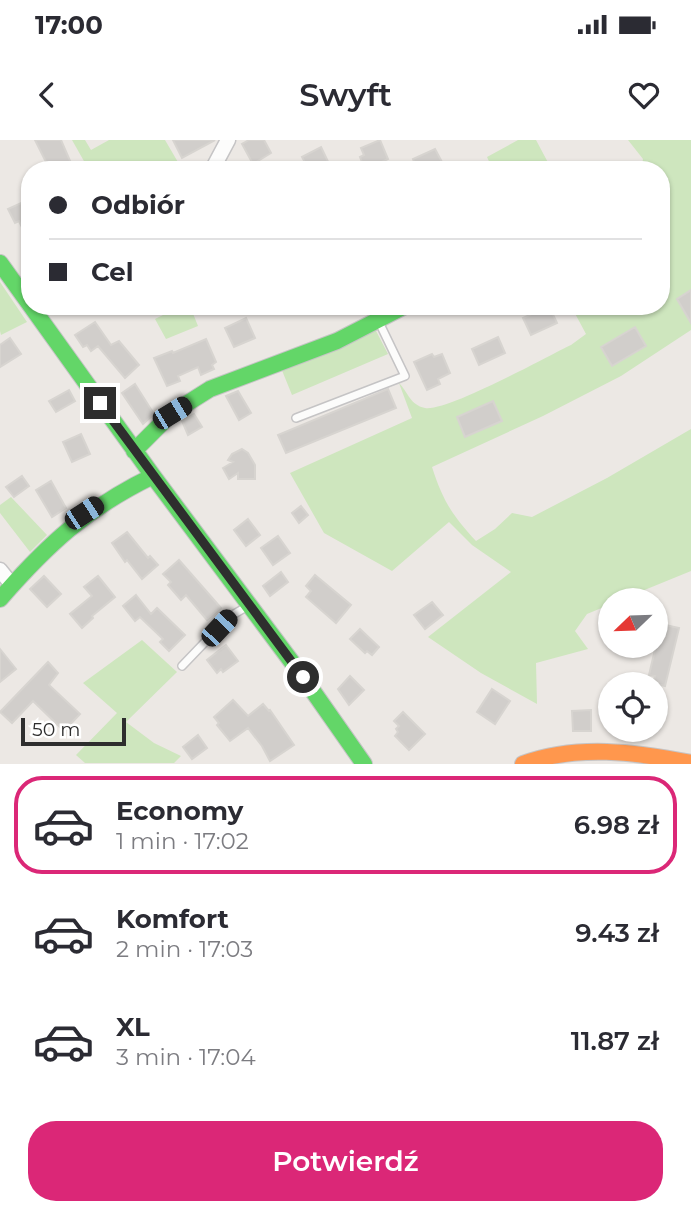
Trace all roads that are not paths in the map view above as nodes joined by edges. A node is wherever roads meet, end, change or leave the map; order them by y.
1 (228, 140) edge
2 (217, 161) edge
3 (0, 263) edge
4 (21, 281) edge
5 (44, 315) edge
6 (386, 315) edge
7 (378, 319) junction
8 (296, 418) dead end
9 (134, 451) junction
10 (153, 476) junction
11 (0, 570) edge
12 (12, 585) junction
13 (0, 599) edge
14 (250, 605) junction
15 (182, 666) dead end
16 (691, 763) edge
17 (364, 764) edge
18 (523, 764) edge

1 - 2 street
3 - 4 street
5 - 9 street
6 - 7 street
7 - 8 lane
7 - 9 street
9 - 10 street
10 - 12 street
10 - 14 street
11 - 12 street
12 - 13 street
14 - 15 lane
14 - 17 street
16 - 18 street

